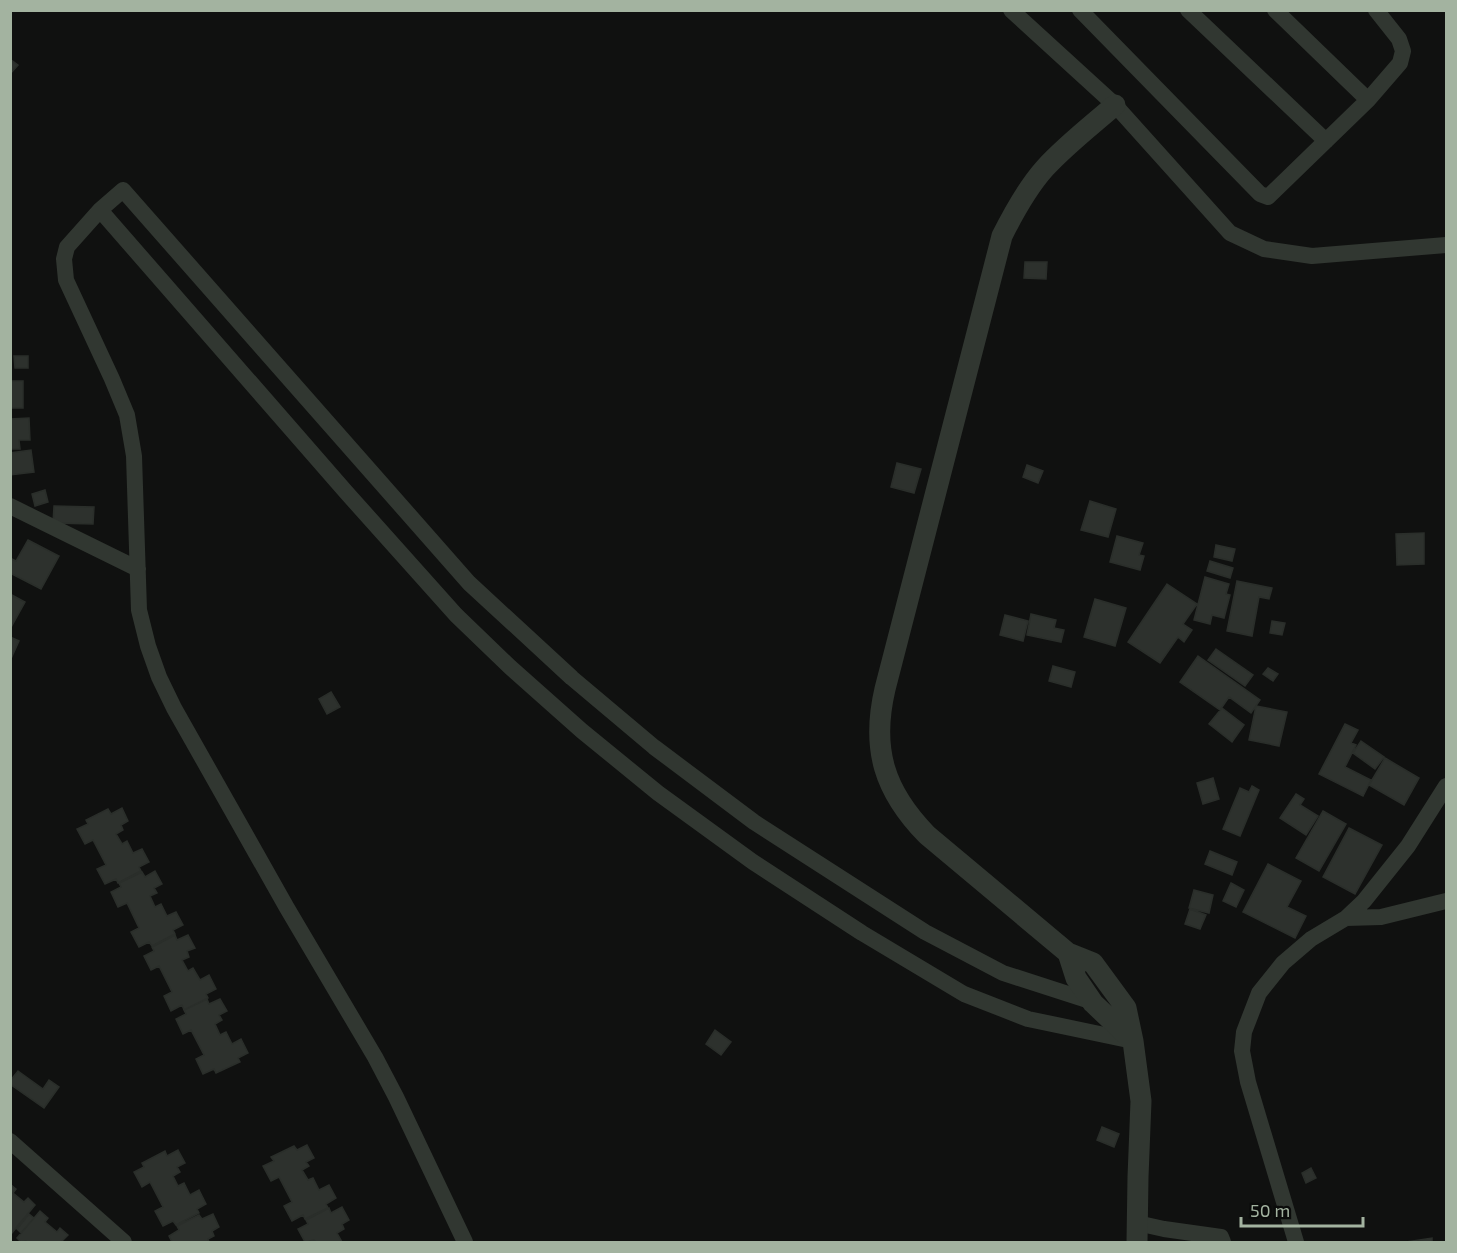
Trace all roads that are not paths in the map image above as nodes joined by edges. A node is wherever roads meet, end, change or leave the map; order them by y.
1 (1011, 10) edge
2 (1080, 10) edge
3 (1188, 10) edge
4 (1275, 10) edge
5 (1376, 10) edge
6 (1368, 100) junction
7 (1115, 105) junction
8 (1326, 141) junction
9 (100, 210) junction
10 (1446, 245) edge
11 (10, 506) edge
12 (138, 568) junction
13 (1446, 786) edge
14 (1446, 901) edge
15 (1346, 918) junction
16 (1068, 953) junction
17 (1093, 1003) junction
18 (1126, 1008) junction
19 (1133, 1041) junction
20 (10, 1141) edge
21 (1137, 1233) edge
22 (124, 1242) edge
23 (465, 1242) edge
24 (1223, 1242) edge
25 (1296, 1242) edge

1 - 7 street
2 - 8 street
3 - 8 street
4 - 6 street
5 - 6 street
6 - 8 street
7 - 10 street
7 - 16 street
9 - 12 street
9 - 17 street
9 - 19 street
11 - 12 street
12 - 23 street
13 - 15 street
14 - 15 street
15 - 25 street
16 - 17 street
16 - 18 street
17 - 18 street
17 - 19 street
18 - 19 street
19 - 21 street
20 - 22 street
21 - 24 street

